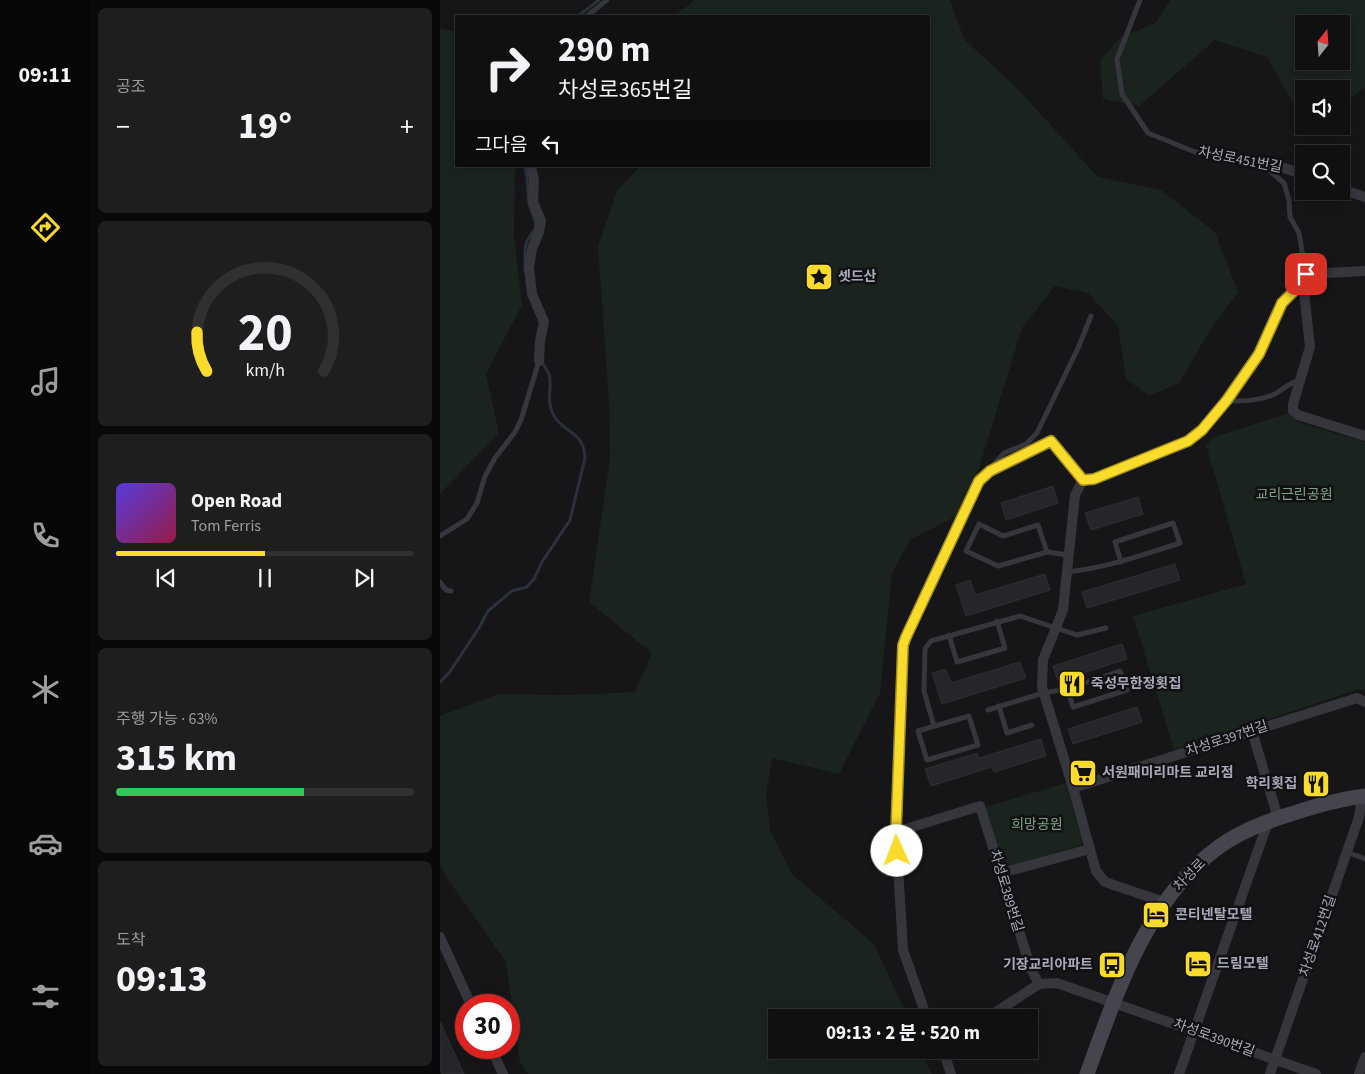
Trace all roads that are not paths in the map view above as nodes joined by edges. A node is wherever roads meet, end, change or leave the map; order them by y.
1 (607, 0) edge
2 (1140, 0) edge
3 (588, 15) edge
4 (1260, 163) junction
5 (531, 167) edge
6 (1295, 172) edge
7 (1350, 192) edge
8 (1365, 197) edge
9 (1365, 271) edge
10 (1304, 278) junction
11 (1091, 316) dead end
12 (540, 359) joint
13 (1300, 381) junction
14 (1227, 400) junction
15 (1365, 436) edge
16 (990, 471) junction
17 (1083, 480) junction
18 (440, 536) edge
19 (1046, 552) junction
20 (1068, 555) junction
21 (1121, 562) junction
22 (1066, 572) junction
23 (440, 582) edge
24 (451, 591) dead end
25 (997, 621) junction
26 (1057, 628) junction
27 (1106, 628) dead end
28 (949, 635) junction
29 (1067, 689) junction
30 (1043, 693) junction
31 (1365, 702) edge
32 (999, 706) junction
33 (988, 710) dead end
34 (934, 726) junction
35 (1032, 726) dead end
36 (1252, 731) junction
37 (1074, 788) junction
38 (1364, 796) edge
39 (1273, 820) junction
40 (896, 832) junction
41 (1090, 849) junction
42 (1347, 852) junction
43 (1365, 859) edge
44 (1001, 873) junction
45 (1164, 902) junction
46 (440, 937) edge
47 (1039, 984) junction
48 (466, 994) edge
49 (1113, 1002) junction
50 (924, 1009) edge
51 (1001, 1009) edge
52 (1194, 1031) junction
53 (1365, 1057) edge
54 (496, 1059) edge
55 (946, 1059) edge
56 (1275, 1060) junction
57 (503, 1074) edge
58 (951, 1074) edge
59 (1086, 1074) edge
60 (1179, 1074) edge
61 (1270, 1074) edge
62 (1316, 1074) edge
63 (1359, 1074) edge

1 - 3 lane
2 - 4 lane, 차성로451번길
4 - 6 street, 차성로451번길
4 - 10 lane
5 - 12 street
7 - 8 street
9 - 10 street
10 - 13 street
10 - 14 street
11 - 16 lane
12 - 18 lane
13 - 14 lane
13 - 15 street
14 - 17 street
16 - 17 street
16 - 40 street
17 - 20 street
19 - 19 lane
19 - 20 lane
20 - 22 street
21 - 21 lane
21 - 22 lane
22 - 26 street
23 - 24 lane
25 - 26 lane
25 - 28 lane
25 - 28 lane
26 - 27 lane
26 - 30 street
28 - 34 lane
29 - 29 lane
29 - 30 lane
30 - 32 lane
30 - 37 street
31 - 36 street, 차성로397번길
32 - 33 lane
32 - 35 lane
34 - 34 lane
36 - 37 street, 차성로397번길
36 - 39 street
37 - 41 street
38 - 39 main road, 차성로
38 - 42 street, 차성로412번길
39 - 45 main road, 차성로
39 - 52 street
40 - 44 street, 차성로389번길
40 - 50 street
41 - 44 street
41 - 45 street
42 - 43 lane
42 - 56 street, 차성로412번길
44 - 47 street, 차성로389번길
45 - 49 main road, 차성로
46 - 48 street
47 - 49 street
47 - 51 street
49 - 52 street, 차성로390번길
49 - 59 main road, 차성로
52 - 56 street, 차성로390번길
52 - 60 street
53 - 63 street
54 - 57 street
55 - 58 street
56 - 61 street, 차성로412번길
56 - 62 street, 차성로390번길

